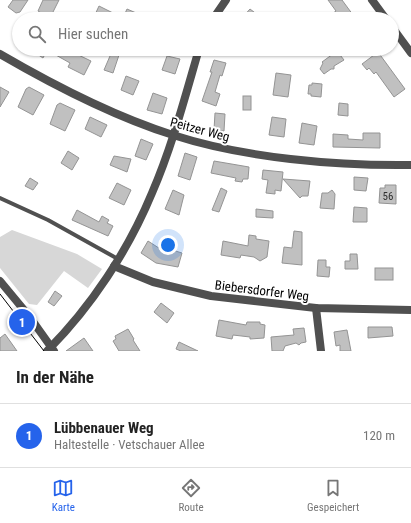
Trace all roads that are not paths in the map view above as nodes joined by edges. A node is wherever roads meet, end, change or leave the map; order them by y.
1 (226, 0) edge
2 (372, 0) edge
3 (218, 12) edge
4 (381, 12) edge
5 (399, 37) edge
6 (411, 53) edge
7 (0, 54) edge
8 (197, 56) edge
9 (173, 135) junction
10 (411, 165) edge
11 (0, 198) edge
12 (116, 263) junction
13 (0, 281) edge
14 (316, 308) junction
15 (411, 310) edge
16 (51, 350) edge
17 (321, 351) edge

1 - 3 street
2 - 4 street
5 - 6 street
7 - 9 street, Peitzer Weg
8 - 9 street
9 - 10 street, Peitzer Weg
9 - 12 street
11 - 12 lane
12 - 14 street, Biebersdorfer Weg
12 - 16 street
13 - 16 street
14 - 15 street, Biebersdorfer Weg
14 - 17 street

